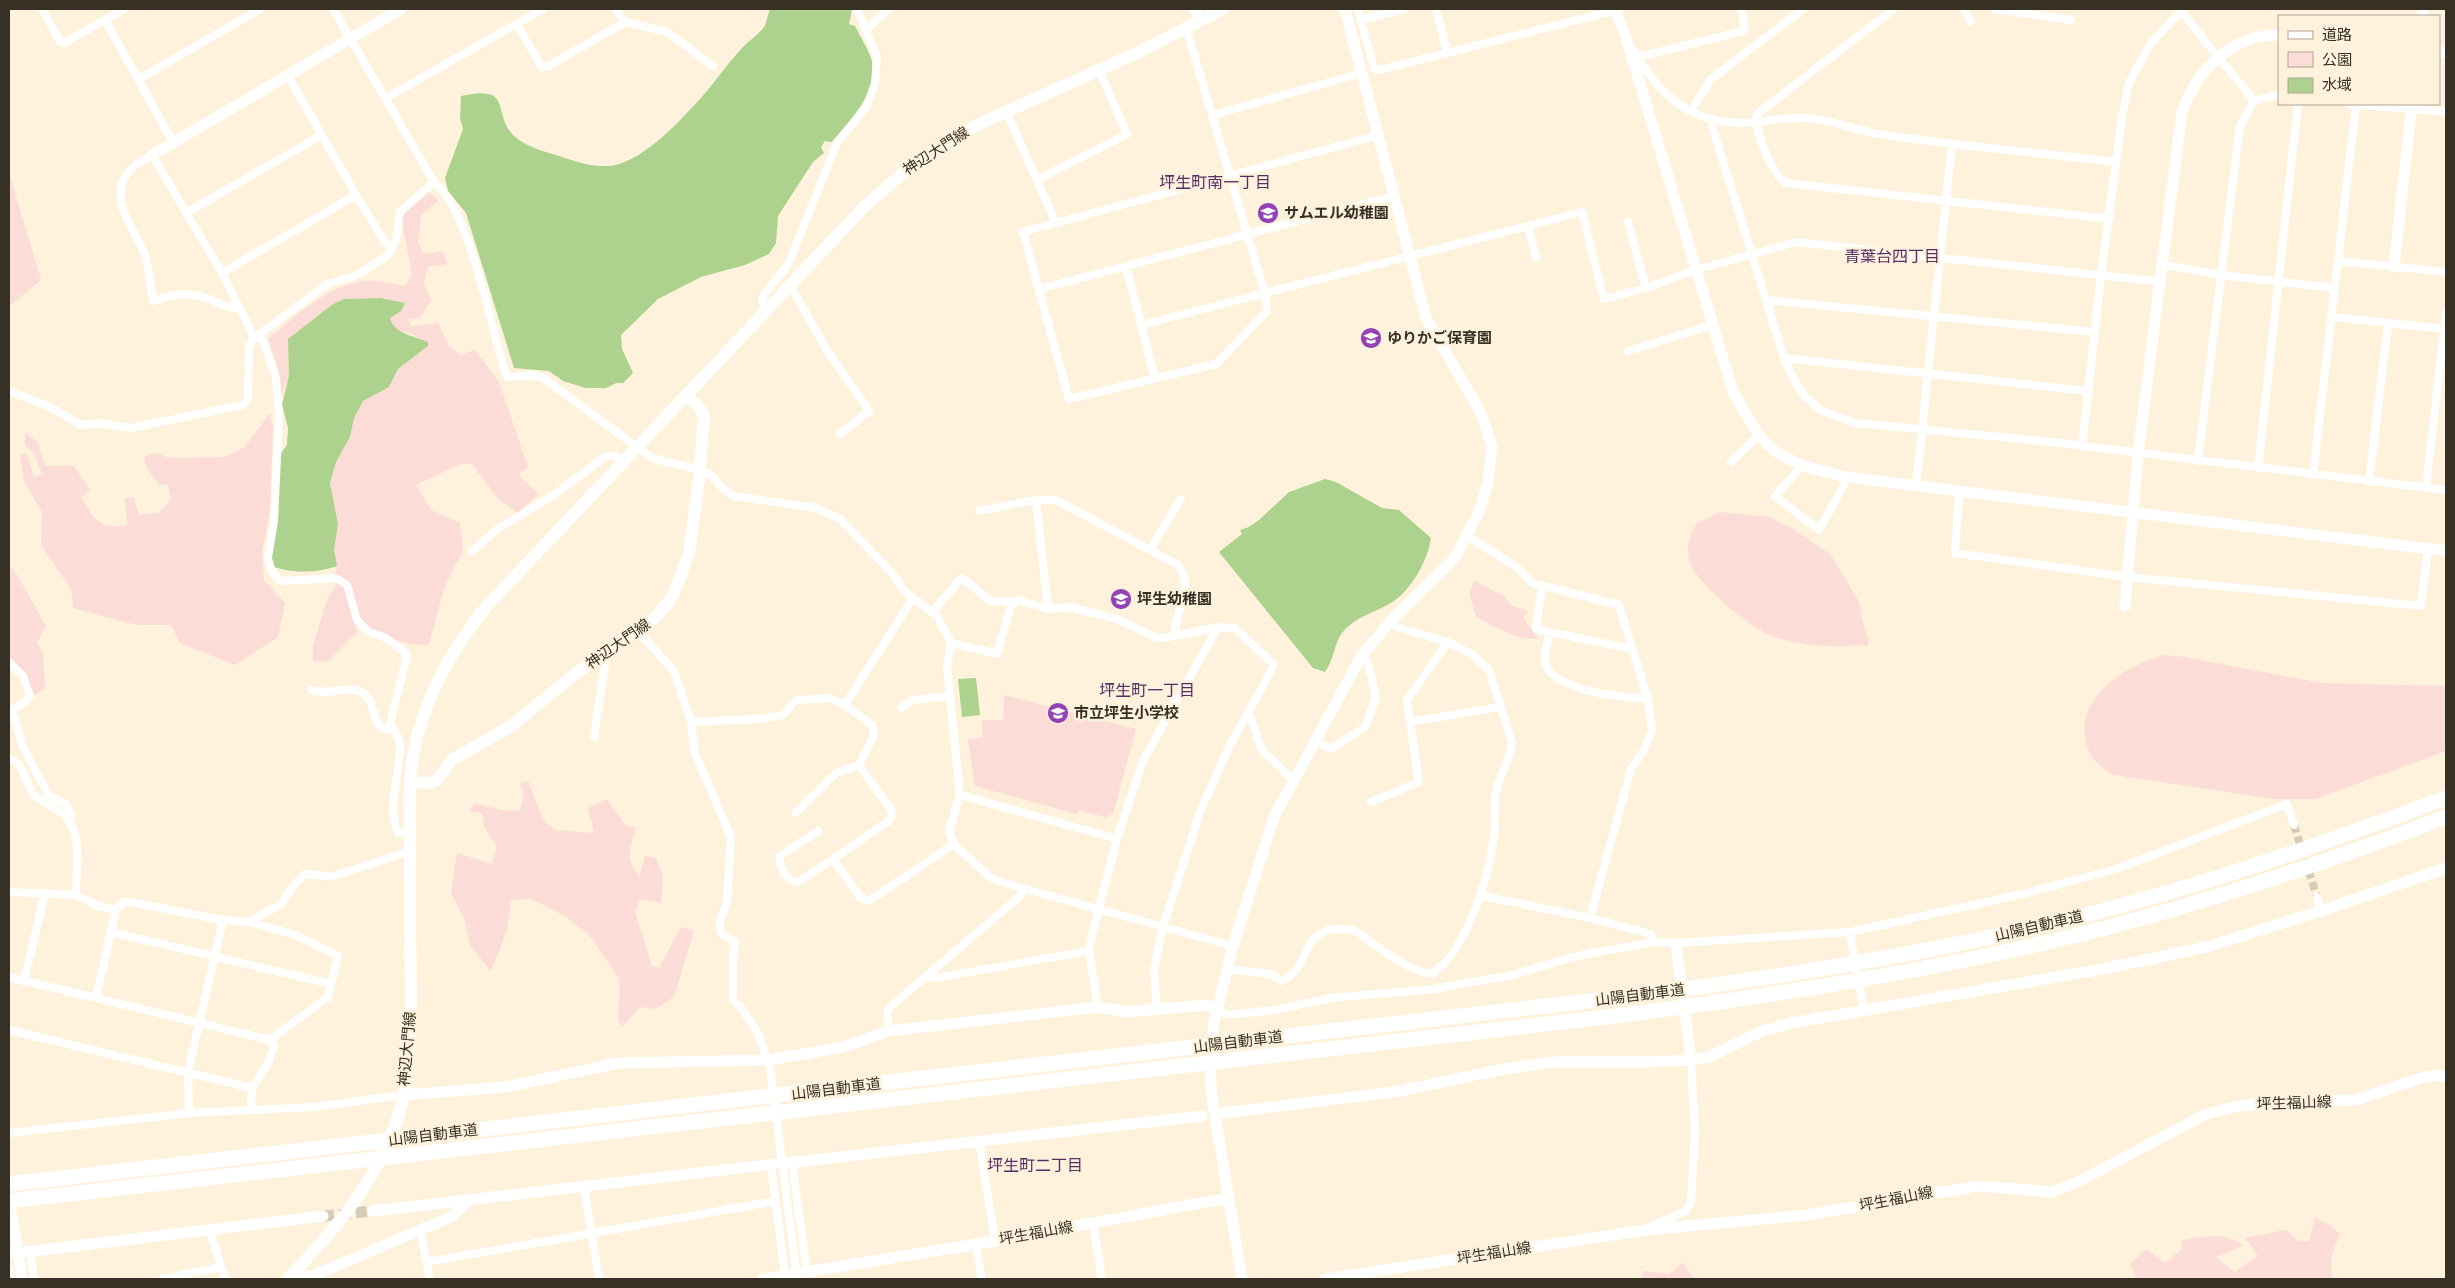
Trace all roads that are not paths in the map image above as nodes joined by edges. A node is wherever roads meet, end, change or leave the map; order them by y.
1 (42, 9) edge
2 (124, 9) edge
3 (260, 9) edge
4 (333, 9) edge
5 (401, 9) edge
6 (543, 9) edge
7 (616, 9) edge
8 (857, 9) edge
9 (888, 9) edge
10 (1223, 9) edge
11 (1345, 9) edge
12 (1358, 9) edge
13 (1404, 9) edge
14 (1436, 9) edge
15 (1617, 9) edge
16 (1741, 9) edge
17 (1803, 9) edge
18 (1894, 9) edge
19 (1964, 9) edge
20 (1995, 9) edge
21 (2182, 10) edge
22 (1198, 14) edge
23 (105, 20) junction
24 (1361, 20) junction
25 (2071, 20) dead end
26 (625, 22) junction
27 (1971, 22) dead end
28 (517, 25) junction
29 (1186, 27) junction
30 (866, 30) junction
31 (1625, 34) junction
32 (2278, 35) edge
33 (350, 38) junction
34 (1447, 52) junction
35 (1638, 57) junction
36 (2218, 58) junction
37 (713, 66) dead end
38 (1099, 70) junction
39 (1362, 73) junction
40 (288, 76) junction
41 (138, 79) junction
42 (2278, 94) edge
43 (386, 98) junction
44 (2254, 102) junction
45 (2298, 105) edge
46 (2352, 105) edge
47 (2382, 105) edge
48 (2412, 106) edge
49 (1006, 111) junction
50 (1691, 111) junction
51 (2446, 112) edge
52 (1213, 115) junction
53 (1712, 120) junction
54 (1756, 124) junction
55 (322, 135) junction
56 (1379, 135) junction
57 (173, 142) junction
58 (1952, 144) junction
59 (152, 155) junction
60 (2116, 162) junction
61 (1230, 176) junction
62 (1037, 180) junction
63 (434, 182) junction
64 (356, 195) junction
65 (1394, 196) junction
66 (1946, 201) junction
67 (186, 213) junction
68 (2110, 219) junction
69 (1056, 222) junction
70 (1628, 222) dead end
71 (1528, 226) junction
72 (1248, 235) junction
73 (391, 248) junction
74 (1751, 254) junction
75 (1410, 257) junction
76 (1536, 257) dead end
77 (1940, 259) junction
78 (2338, 261) junction
79 (2164, 265) junction
80 (1126, 266) junction
81 (2394, 266) junction
82 (1695, 270) junction
83 (2446, 272) edge
84 (222, 273) junction
85 (2101, 275) junction
86 (2221, 275) junction
87 (2162, 282) junction
88 (2278, 282) junction
89 (790, 285) junction
90 (1646, 288) junction
91 (2334, 288) junction
92 (1039, 289) junction
93 (1265, 294) junction
94 (1766, 300) junction
95 (239, 309) junction
96 (767, 309) junction
97 (2446, 312) edge
98 (2333, 317) junction
99 (1933, 318) junction
100 (2388, 324) junction
101 (1141, 325) junction
102 (1712, 325) junction
103 (2445, 329) junction
104 (2095, 332) junction
105 (253, 337) junction
106 (1628, 352) dead end
107 (1784, 358) junction
108 (1927, 374) junction
109 (1155, 379) junction
110 (9, 391) edge
111 (2088, 391) junction
112 (686, 396) junction
113 (1921, 431) junction
114 (840, 434) dead end
115 (1759, 434) junction
116 (638, 446) junction
117 (2082, 447) junction
118 (2138, 453) junction
119 (2198, 460) junction
120 (623, 462) junction
121 (1731, 462) dead end
122 (1802, 466) junction
123 (2258, 468) junction
124 (700, 470) junction
125 (2313, 475) junction
126 (1846, 477) junction
127 (2369, 482) junction
128 (1916, 487) junction
129 (2426, 488) junction
130 (2446, 490) edge
131 (1959, 492) junction
132 (1180, 499) dead end
133 (1036, 500) junction
134 (979, 511) dead end
135 (2133, 513) junction
136 (1468, 536) junction
137 (1150, 549) junction
138 (2428, 549) junction
139 (472, 551) dead end
140 (2446, 551) edge
141 (2128, 577) junction
142 (1542, 586) junction
143 (912, 598) junction
144 (1014, 602) junction
145 (2126, 606) dead end
146 (1048, 609) junction
147 (932, 612) junction
148 (1390, 622) junction
149 (1218, 627) junction
150 (637, 630) junction
151 (1550, 632) junction
152 (1175, 634) junction
153 (1448, 642) junction
154 (951, 643) junction
155 (1631, 650) junction
156 (607, 651) junction
157 (1362, 655) junction
158 (9, 662) edge
159 (311, 690) dead end
160 (948, 696) junction
161 (1648, 700) junction
162 (845, 705) junction
163 (1500, 707) junction
164 (900, 708) dead end
165 (10, 710) edge
166 (1248, 715) junction
167 (691, 722) junction
168 (1410, 722) junction
169 (393, 730) junction
170 (594, 737) dead end
171 (1314, 740) junction
172 (9, 759) edge
173 (859, 765) junction
174 (1292, 780) junction
175 (411, 782) junction
176 (960, 795) junction
177 (2446, 798) edge
178 (1371, 802) dead end
179 (795, 813) dead end
180 (2446, 817) edge
181 (68, 818) junction
182 (2294, 825) tunnel mouth
183 (818, 832) dead end
184 (410, 833) junction
185 (1117, 838) junction
186 (954, 844) junction
187 (410, 851) junction
188 (833, 859) junction
189 (2446, 868) edge
190 (1025, 889) junction
191 (9, 892) edge
192 (45, 893) junction
193 (76, 896) junction
194 (1482, 896) junction
195 (2317, 897) tunnel mouth
196 (116, 910) junction
197 (1098, 910) junction
198 (2321, 911) junction
199 (1590, 918) junction
200 (223, 920) junction
201 (248, 922) junction
202 (1163, 928) junction
203 (111, 932) junction
204 (1850, 932) junction
205 (1653, 942) junction
206 (1676, 944) junction
207 (1233, 946) junction
208 (1089, 951) junction
209 (214, 956) junction
210 (1227, 969) junction
211 (1432, 974) junction
212 (926, 976) junction
213 (9, 977) edge
214 (24, 981) junction
215 (331, 984) junction
216 (1434, 989) junction
217 (96, 998) junction
218 (1098, 1008) junction
219 (1157, 1008) junction
220 (1218, 1008) junction
221 (1864, 1011) junction
222 (198, 1023) junction
223 (9, 1030) edge
224 (889, 1031) junction
225 (270, 1040) junction
226 (1691, 1060) junction
227 (769, 1063) junction
228 (188, 1072) junction
229 (2446, 1077) edge
230 (252, 1088) junction
231 (402, 1100) junction
232 (251, 1109) junction
233 (189, 1112) junction
234 (1223, 1113) dead end
235 (1202, 1116) dead end
236 (9, 1131) edge
237 (979, 1140) junction
238 (781, 1163) junction
239 (9, 1184) edge
240 (584, 1187) junction
241 (1228, 1198) junction
242 (9, 1200) edge
243 (469, 1200) junction
244 (776, 1201) junction
245 (434, 1204) junction
246 (373, 1211) tunnel mouth
247 (323, 1216) tunnel mouth
248 (436, 1224) junction
249 (1093, 1224) junction
250 (209, 1229) junction
251 (420, 1230) junction
252 (1645, 1230) junction
253 (592, 1233) junction
254 (996, 1240) junction
255 (975, 1243) junction
256 (30, 1251) junction
257 (9, 1254) edge
258 (427, 1262) junction
259 (221, 1267) junction
260 (9, 1269) edge
261 (796, 1275) edge
262 (291, 1276) edge
263 (1338, 1278) edge
264 (11, 1279) edge
265 (22, 1279) edge
266 (34, 1279) edge
267 (162, 1279) edge
268 (225, 1279) edge
269 (430, 1279) edge
270 (599, 1279) edge
271 (763, 1279) edge
272 (982, 1279) edge
273 (1102, 1279) edge
274 (1242, 1279) edge
275 (1325, 1279) edge

1 - 23 street
2 - 23 street
3 - 41 street
4 - 33 street
5 - 33 street
6 - 28 street
7 - 26 street
8 - 30 street
9 - 30 street
10 - 22 main road, 神辺大門線
11 - 39 street
12 - 24 street
13 - 24 street
14 - 34 street
15 - 31 street
15 - 34 street
16 - 35 street
17 - 50 street
18 - 54 street
19 - 27 street
20 - 25 street
21 - 36 street
21 - 60 street
22 - 29 main road, 神辺大門線
23 - 41 street
24 - 34 street
26 - 28 street
26 - 37 street
28 - 43 street
29 - 38 main road, 神辺大門線
29 - 52 street
30 - 96 street
31 - 35 street
31 - 82 street
32 - 36 street
33 - 40 street
33 - 43 street
35 - 50 street
36 - 44 street
36 - 79 street
38 - 49 main road, 神辺大門線
38 - 62 street
39 - 52 street
39 - 56 street
40 - 55 street
40 - 57 street
41 - 57 street
42 - 44 street
43 - 63 street
44 - 86 street
45 - 88 street
46 - 78 street
47 - 48 street
48 - 51 street
48 - 81 street
49 - 62 street
49 - 89 main road, 神辺大門線
50 - 53 street
52 - 61 street
53 - 54 street
53 - 74 street
54 - 58 street
54 - 66 street
55 - 64 street
55 - 67 street
56 - 61 street
56 - 65 street
57 - 59 street
58 - 60 street
58 - 66 street
59 - 67 street
59 - 95 street
60 - 68 street
61 - 69 street
61 - 72 street
62 - 69 street
63 - 73 street
63 - 116 street
64 - 73 street
64 - 84 street
65 - 72 street
65 - 75 street
66 - 68 street
66 - 77 street
67 - 84 street
68 - 85 street
69 - 92 street
70 - 90 street
71 - 75 street
71 - 76 street
71 - 90 street
72 - 80 street
72 - 93 street
73 - 105 street
74 - 77 street
74 - 82 street
74 - 94 street
75 - 93 street
75 - 136 street
77 - 85 street
77 - 99 street
78 - 81 street
78 - 91 street
79 - 86 street
79 - 87 street
80 - 92 street
80 - 101 street
81 - 83 street
82 - 90 street
82 - 102 street
84 - 95 street
85 - 87 street
85 - 104 street
86 - 88 street
86 - 119 street
87 - 118 street
88 - 91 street
88 - 123 street
89 - 96 main road, 神辺大門線
89 - 114 street
91 - 98 street
92 - 109 street
93 - 101 street
93 - 109 street
94 - 99 street
94 - 107 street
95 - 105 street
96 - 112 main road, 神辺大門線
97 - 103 street
98 - 100 street
98 - 125 street
99 - 104 street
99 - 108 street
100 - 103 street
100 - 127 street
101 - 109 street
102 - 106 street
102 - 115 street
103 - 129 street
104 - 111 street
105 - 110 street
105 - 169 street
107 - 108 street
107 - 113 street
108 - 111 street
108 - 113 street
111 - 117 street
112 - 116 main road, 神辺大門線
112 - 124 main road, 神辺大門線
113 - 117 street
113 - 128 street
115 - 121 street
115 - 122 street
116 - 120 main road, 神辺大門線
116 - 124 street
117 - 118 street
118 - 119 street
118 - 135 street
119 - 123 street
120 - 139 street
120 - 175 main road, 神辺大門線
122 - 126 street
122 - 126 street
123 - 125 street
124 - 143 street
124 - 150 main road, 神辺大門線
125 - 127 street
126 - 128 street
127 - 129 street
128 - 131 street
129 - 130 street
131 - 135 street
131 - 141 street
132 - 137 street
133 - 134 street
133 - 137 street
133 - 146 street
135 - 138 street
135 - 141 street
136 - 142 street
136 - 148 street
137 - 152 street
138 - 140 street
138 - 141 street
141 - 145 street
142 - 151 street
142 - 155 street
143 - 147 street
143 - 162 street
144 - 146 street
144 - 147 street
144 - 154 street
146 - 152 street
147 - 154 street
148 - 153 street
148 - 157 street
149 - 152 street
149 - 166 street
149 - 185 street
150 - 156 main road, 神辺大門線
150 - 167 street
151 - 155 street
151 - 161 street
153 - 163 street
153 - 168 street
154 - 160 street
155 - 161 street
156 - 170 street
156 - 175 main road, 神辺大門線
157 - 171 street
157 - 171 street
158 - 165 street
159 - 169 street
160 - 164 street
160 - 176 street
161 - 199 street
162 - 167 street
162 - 173 street
163 - 168 street
163 - 194 street
165 - 181 street
166 - 174 street
166 - 202 street
167 - 227 street
168 - 178 street
169 - 184 street
171 - 174 street
172 - 181 street
173 - 179 street
173 - 188 street
174 - 207 street
175 - 184 main road, 神辺大門線
176 - 185 street
176 - 186 street
177 - 239 highway, 山陽自動車道
180 - 242 highway, 山陽自動車道
181 - 193 street
182 - 204 street
183 - 188 street
184 - 187 main road, 神辺大門線
185 - 197 street
186 - 188 street
186 - 190 street
187 - 201 street
187 - 231 main road, 神辺大門線
189 - 198 street
190 - 197 street
190 - 212 street
191 - 192 street
192 - 193 street
192 - 214 street
193 - 196 street
194 - 199 street
194 - 211 street
195 - 198 street
196 - 200 street
196 - 203 street
197 - 202 street
197 - 208 street
198 - 221 street
199 - 205 street
200 - 201 street
200 - 209 street
201 - 215 street
202 - 207 street
202 - 219 street
203 - 209 street
203 - 217 street
204 - 206 street
204 - 221 street
205 - 206 street
205 - 216 street
206 - 226 street
207 - 210 street
208 - 212 street
208 - 218 street
209 - 215 street
209 - 222 street
210 - 211 street
210 - 220 street
211 - 216 street
212 - 224 street
213 - 214 street
214 - 217 street
215 - 225 street
216 - 220 street
217 - 222 street
218 - 219 street
218 - 224 street
219 - 220 street
220 - 241 street
221 - 226 street
222 - 225 street
222 - 228 street
223 - 228 street
224 - 227 street
225 - 230 street
226 - 234 street
226 - 252 street
227 - 231 street
227 - 238 street
228 - 230 street
228 - 233 street
229 - 252 street, 坪生福山線
230 - 232 street
231 - 232 street
231 - 262 main road, 神辺大門線
232 - 233 street
233 - 236 street
235 - 237 street
237 - 238 street
237 - 254 street
238 - 240 street
238 - 244 street
238 - 261 street
238 - 261 street
240 - 243 street
240 - 253 street
241 - 249 street, 坪生福山線
241 - 274 street
242 - 265 street
243 - 245 street
243 - 248 street
244 - 253 street
244 - 261 street
245 - 246 street
245 - 248 street
247 - 250 street
248 - 251 street
249 - 254 street, 坪生福山線
249 - 273 street
250 - 256 street
250 - 259 street
251 - 258 street
251 - 262 street
252 - 263 street, 坪生福山線
253 - 258 street
253 - 270 street
254 - 255 street, 坪生福山線
255 - 261 street, 坪生福山線
255 - 272 street
256 - 257 street
256 - 266 street
258 - 269 street
259 - 267 street
259 - 268 street
260 - 264 street
261 - 271 street, 坪生福山線
263 - 275 street, 坪生福山線

